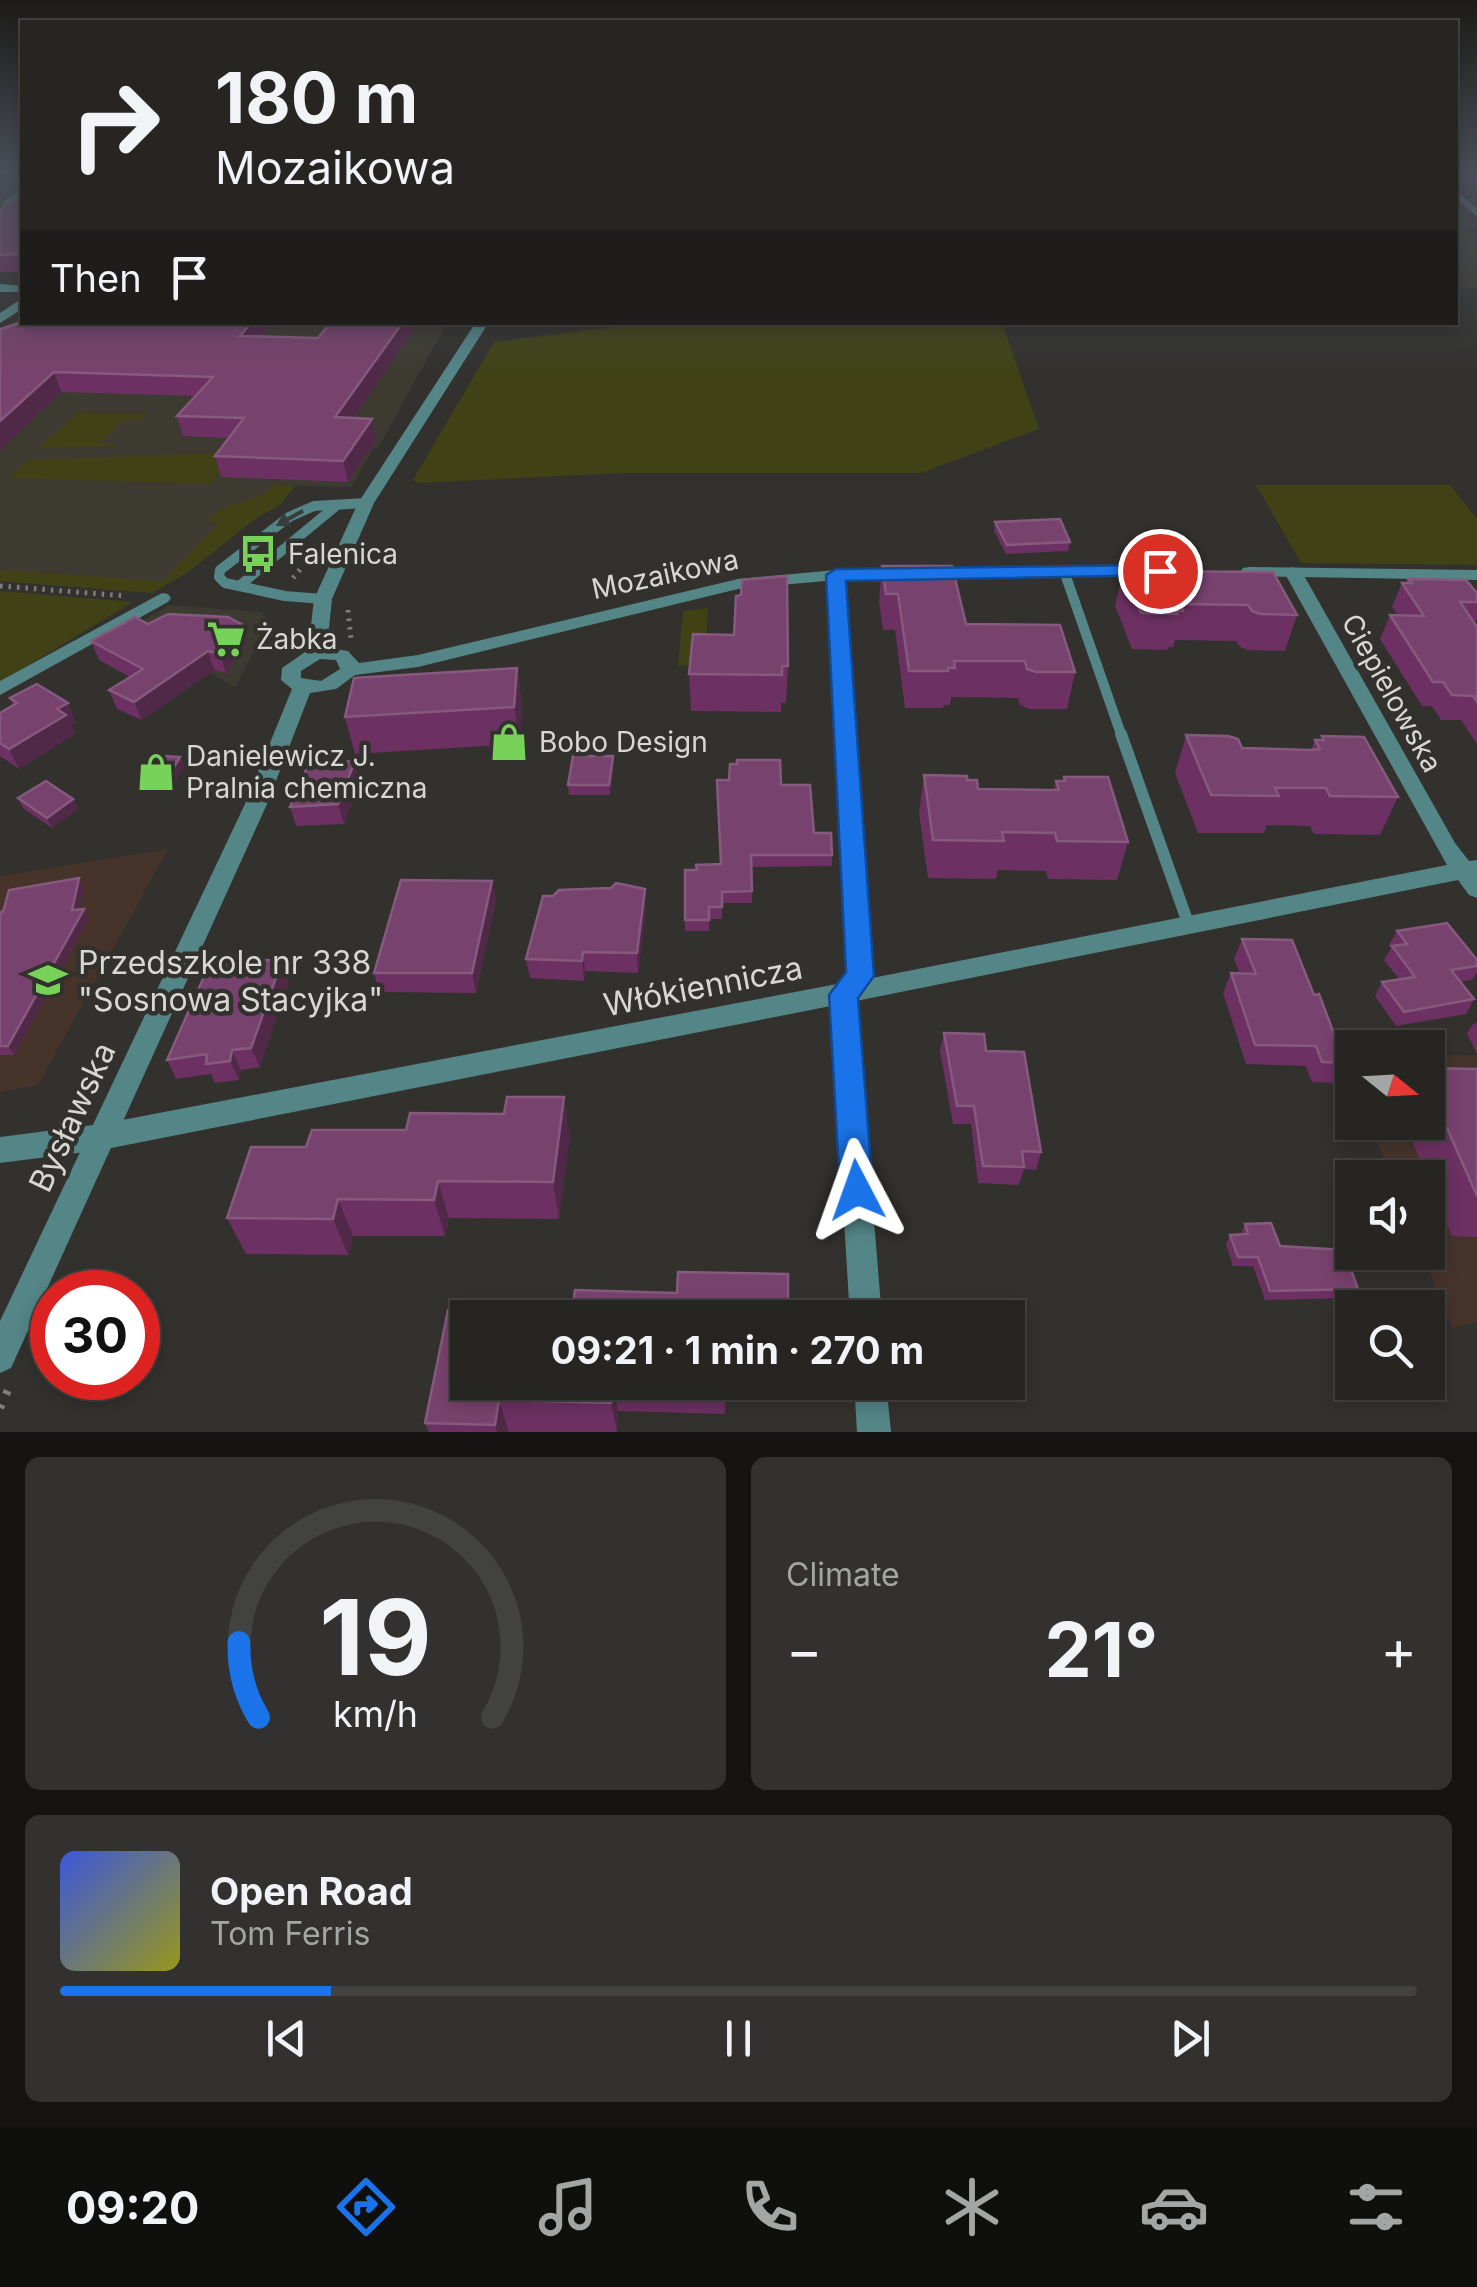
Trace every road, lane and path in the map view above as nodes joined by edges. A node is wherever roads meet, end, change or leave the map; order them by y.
1 (481, 325) edge
2 (366, 503) junction
3 (336, 506) junction
4 (1064, 571) junction
5 (1166, 571) edge
6 (1238, 572) edge
7 (1293, 572) junction
8 (1477, 574) edge
9 (836, 575) junction
10 (0, 586) edge
11 (239, 586) junction
12 (153, 599) joint
13 (323, 599) junction
14 (350, 628) dead end
15 (364, 644) dead end
16 (318, 653) junction
17 (349, 670) junction
18 (303, 687) junction
19 (0, 689) edge
20 (1474, 876) edge
21 (1188, 924) junction
22 (843, 995) junction
23 (100, 1137) junction
24 (0, 1150) edge
25 (865, 1300) edge
26 (0, 1357) edge
27 (871, 1400) edge
28 (874, 1432) edge

1 - 2 street
2 - 3 lane
2 - 13 street
3 - 11 lane
3 -> 11 lane
4 - 5 street, Mozaikowa
4 - 9 street, Mozaikowa
4 - 21 lane
6 - 7 street
7 - 8 street
7 - 20 street, Ciepielowska
9 - 17 street, Mozaikowa
9 - 22 street
10 - 12 path
11 - 13 lane
12 - 19 street
13 - 16 street
14 - 15 path
16 - 17 street
16 - 18 street, Bysławska
17 - 18 street, Mozaikowa
18 - 23 street, Bysławska
20 - 21 street, Włókiennicza
21 - 22 street, Włókiennicza
22 - 23 street, Włókiennicza
22 - 25 street
23 - 24 street, Włókiennicza
23 - 26 street, Bysławska
27 - 28 street

